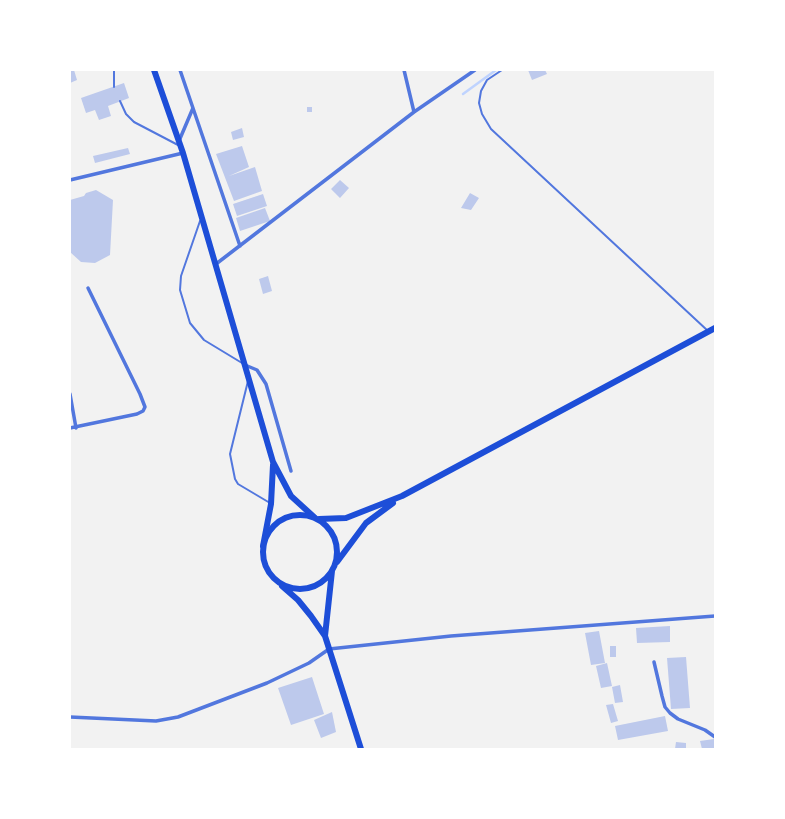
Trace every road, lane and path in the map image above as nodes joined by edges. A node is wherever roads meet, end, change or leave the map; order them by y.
1 (114, 70) edge
2 (154, 70) edge
3 (180, 70) edge
4 (404, 70) edge
5 (475, 70) edge
6 (502, 70) edge
7 (114, 87) dead end
8 (120, 101) dead end
9 (194, 108) junction
10 (414, 112) junction
11 (179, 144) junction
12 (182, 153) junction
13 (70, 180) edge
14 (202, 217) junction
15 (240, 246) junction
16 (216, 264) junction
17 (88, 288) dead end
18 (712, 330) edge
19 (245, 364) junction
20 (249, 378) junction
21 (70, 394) edge
22 (70, 428) edge
23 (76, 428) junction
24 (273, 462) junction
25 (291, 472) dead end
26 (402, 496) junction
27 (271, 504) junction
28 (316, 518) junction
29 (263, 546) junction
30 (336, 563) junction
31 (332, 571) junction
32 (276, 580) junction
33 (715, 616) edge
34 (325, 636) junction
35 (329, 649) junction
36 (654, 662) dead end
37 (70, 717) edge
38 (715, 736) edge
39 (361, 749) edge

1 - 7 lane
2 - 11 main road
3 - 9 street
4 - 10 street
5 - 10 street
6 - 18 lane
8 - 11 lane
9 - 11 street
9 - 15 street
10 - 15 street
11 - 12 main road
12 - 13 street
12 - 14 main road
14 - 16 main road
14 - 19 lane
15 - 16 street
16 - 19 main road
17 - 23 street
18 - 26 main road
19 - 20 main road
19 - 25 street
20 - 24 main road
20 - 27 lane
21 - 23 street
22 - 23 street
24 - 27 main road
24 - 28 main road
26 - 28 main road
26 - 30 main road
27 - 29 main road
28 - 29 main road
28 - 30 main road
29 - 32 main road
30 - 31 main road
31 - 32 main road
31 - 34 main road
32 - 34 main road
33 - 35 street
34 - 35 main road
35 - 37 street
35 - 39 main road
36 - 38 street

